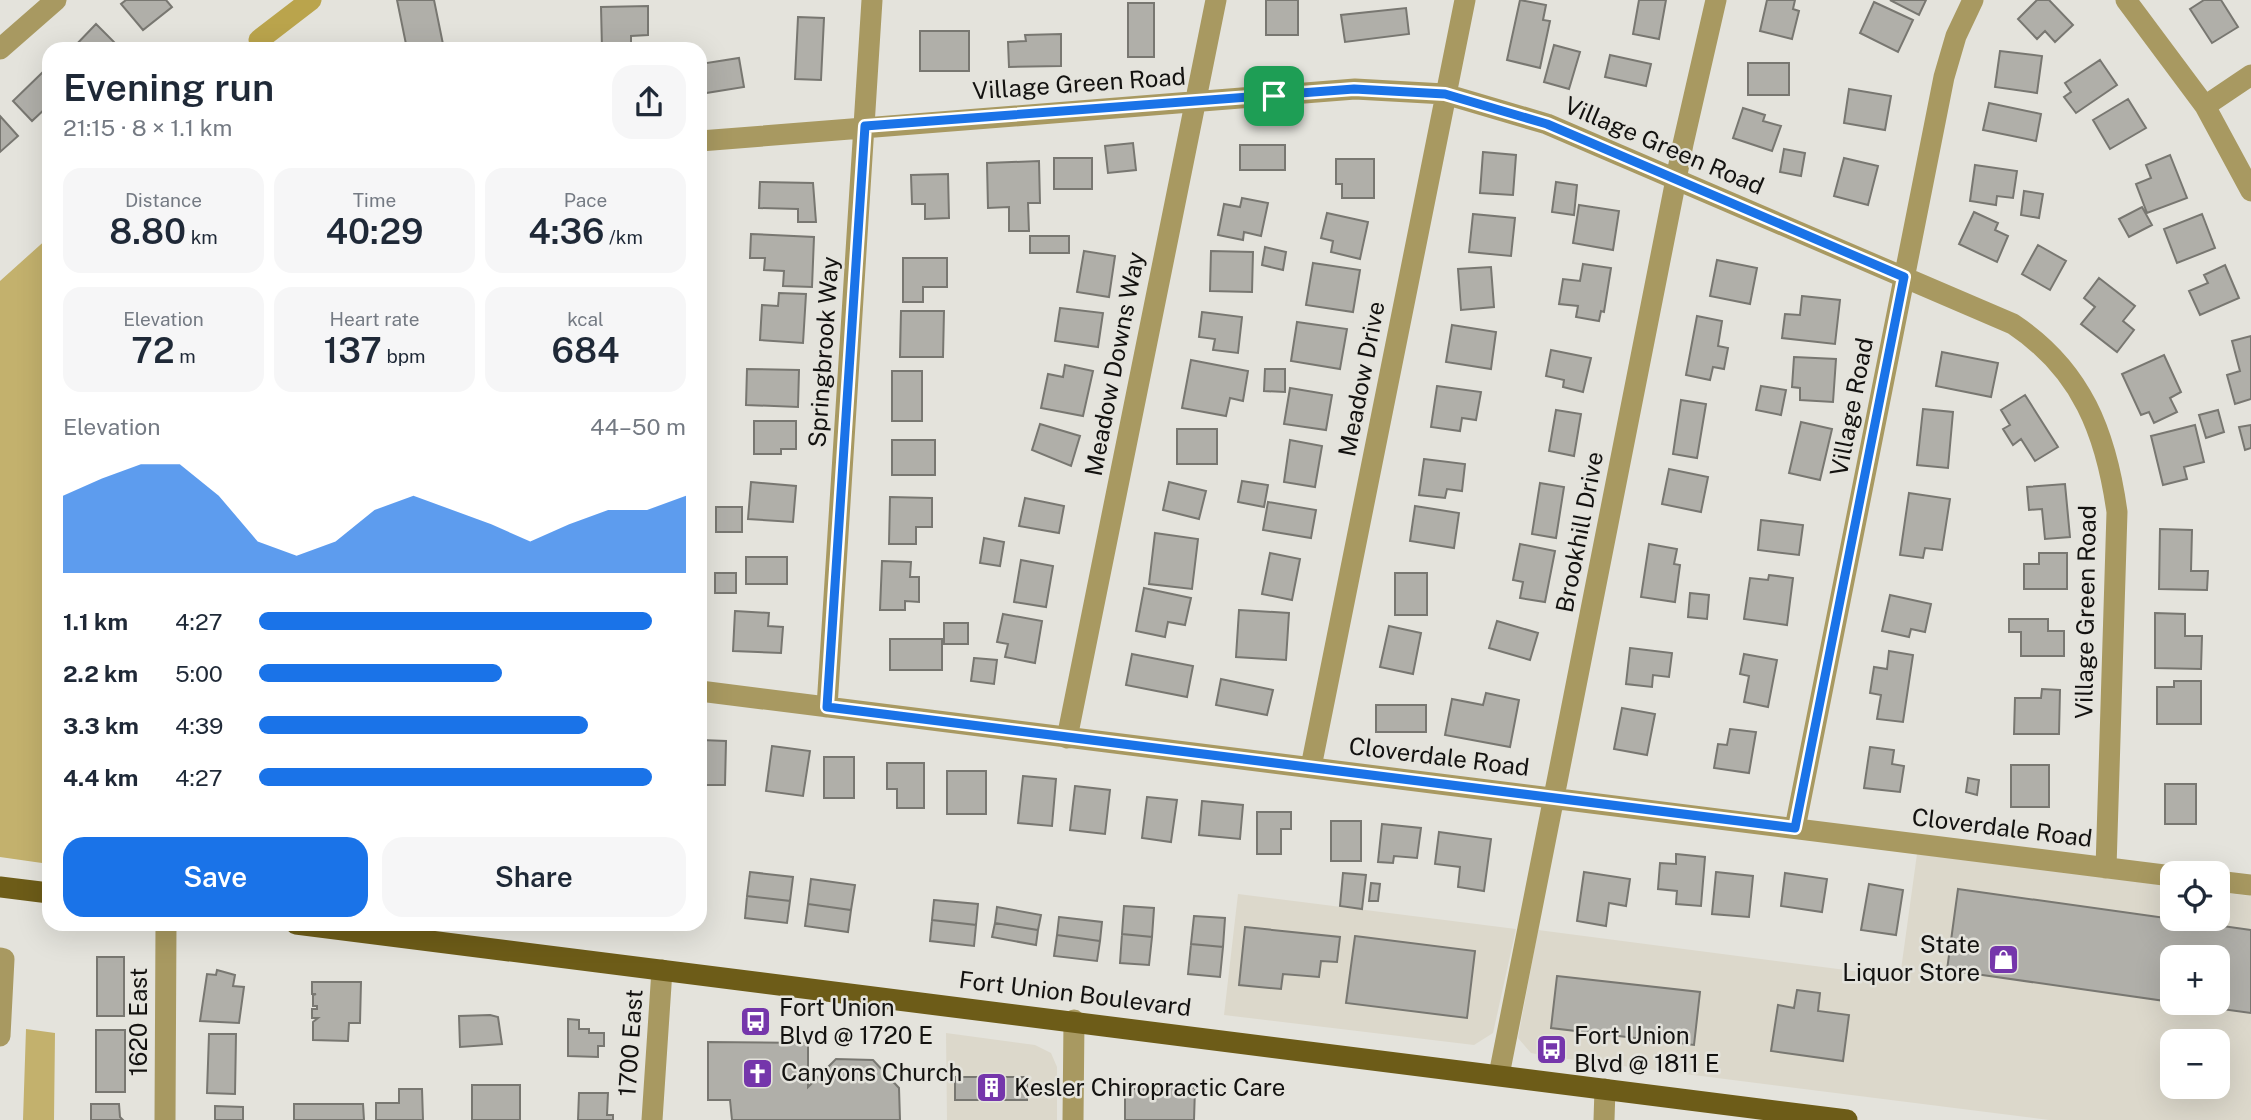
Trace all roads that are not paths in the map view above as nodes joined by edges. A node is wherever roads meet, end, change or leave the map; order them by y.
1 (56, 0) edge
2 (872, 0) edge
3 (1216, 0) edge
4 (1465, 0) edge
5 (1716, 0) edge
6 (1973, 0) edge
7 (2126, 0) edge
8 (0, 49) edge
9 (2251, 75) edge
10 (1445, 94) junction
11 (1194, 102) junction
12 (2205, 106) junction
13 (865, 126) junction
14 (707, 140) edge
15 (1677, 180) junction
16 (2251, 191) edge
17 (1904, 277) junction
18 (707, 692) edge
19 (827, 707) junction
20 (1067, 738) junction
21 (1311, 767) junction
22 (1554, 797) junction
23 (1795, 828) junction
24 (2106, 868) junction
25 (2160, 875) edge
26 (2230, 883) edge
27 (2251, 885) edge
28 (0, 887) edge
29 (42, 892) edge
30 (166, 931) edge
31 (352, 931) edge
32 (0, 958) edge
33 (662, 970) junction
34 (1074, 1020) junction
35 (0, 1036) edge
36 (1499, 1075) junction
37 (1605, 1089) junction
38 (165, 1120) edge
39 (652, 1120) edge
40 (1073, 1120) edge
41 (1604, 1120) edge
42 (1847, 1120) edge

1 - 8 street
2 - 13 street, Springbrook Way
3 - 11 street, Meadow Downs Way
4 - 10 street, Meadow Drive
5 - 15 street, Brookhill Drive
6 - 17 street, Village Road
7 - 12 street
9 - 12 street
10 - 11 street, Village Green Road
10 - 15 street, Village Green Road
10 - 21 street, Meadow Drive
11 - 13 street, Village Green Road
11 - 20 street, Meadow Downs Way
12 - 16 street
13 - 14 street, Village Green Road
13 - 19 street, Springbrook Way
15 - 17 street, Village Green Road
15 - 22 street, Brookhill Drive
17 - 23 street, Village Road
17 - 24 street, Village Green Road
18 - 19 street, Cloverdale Road
19 - 20 street, Cloverdale Road
20 - 21 street, Cloverdale Road
21 - 22 street, Cloverdale Road
22 - 23 street, Cloverdale Road
22 - 36 street, Brookhill Drive
23 - 24 street, Cloverdale Road
24 - 25 street, Cloverdale Road
26 - 27 street
28 - 29 main road
30 - 38 street, 1620 East
31 - 33 main road, Fort Union Boulevard
32 - 35 street
33 - 34 main road, Fort Union Boulevard
33 - 39 street, 1700 East
34 - 36 main road, Fort Union Boulevard
34 - 40 street
36 - 37 main road, Fort Union Boulevard
37 - 41 street
37 - 42 main road, Fort Union Boulevard

